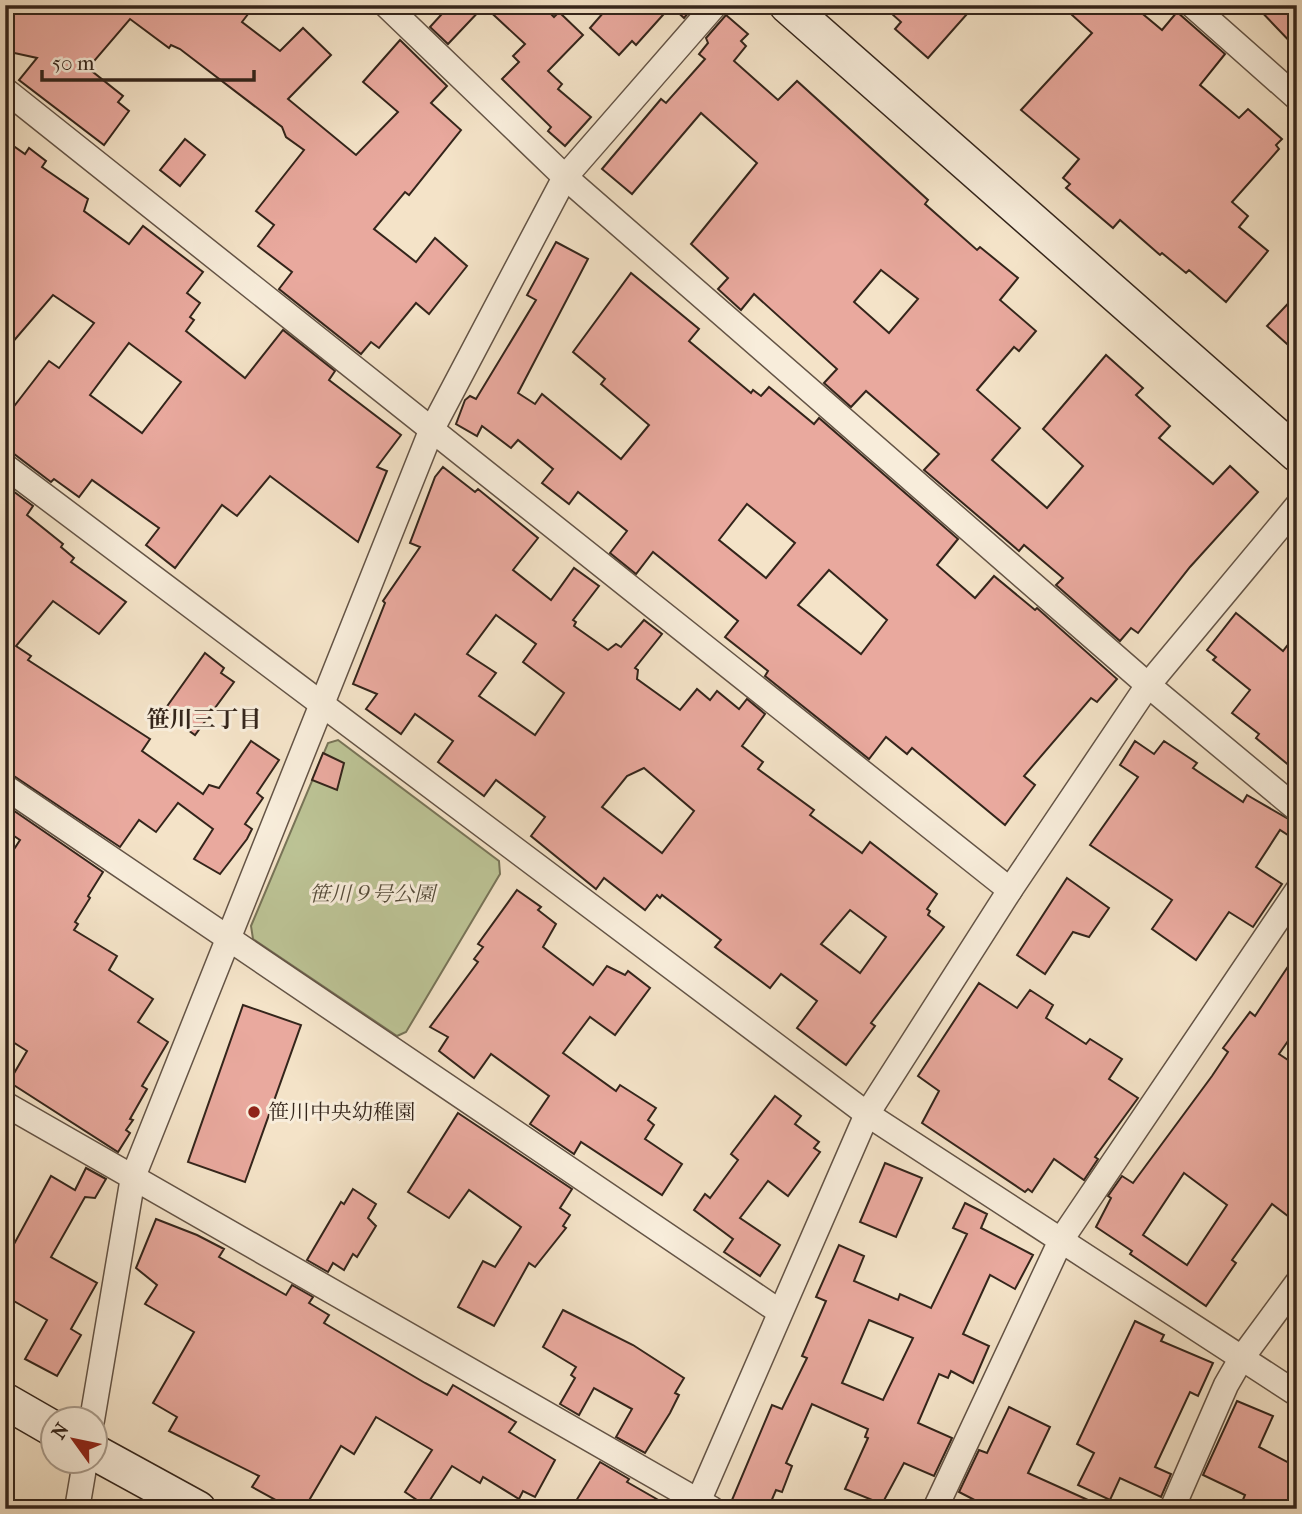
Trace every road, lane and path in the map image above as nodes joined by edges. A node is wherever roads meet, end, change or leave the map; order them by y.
1 (386, 5) edge
2 (715, 5) edge
3 (787, 5) edge
4 (1192, 5) edge
5 (5, 90) edge
6 (1297, 98) edge
7 (565, 177) junction
8 (431, 430) junction
9 (1297, 454) edge
10 (5, 466) edge
11 (1297, 506) edge
12 (1148, 685) junction
13 (322, 705) junction
14 (5, 787) edge
15 (1297, 809) edge
16 (1010, 890) junction
17 (1297, 891) edge
18 (229, 936) junction
19 (5, 1104) edge
20 (867, 1114) junction
21 (133, 1177) junction
22 (1061, 1240) junction
23 (1297, 1283) edge
24 (780, 1312) junction
25 (1241, 1359) junction
26 (1297, 1394) edge
27 (5, 1401) edge
28 (94, 1406) edge
29 (38, 1420) edge
30 (108, 1460) edge
31 (82, 1476) edge
32 (702, 1506) edge
33 (77, 1509) edge
34 (198, 1509) edge
35 (935, 1509) edge
36 (1172, 1509) edge

1 - 7 street
2 - 7 street
3 - 9 street
4 - 6 street
5 - 8 street
7 - 8 street
7 - 12 street
8 - 13 street
8 - 16 street
10 - 13 street
11 - 12 street
12 - 15 street
12 - 16 street
13 - 18 street
13 - 20 street
14 - 18 street
16 - 20 street
17 - 22 street
18 - 21 street
18 - 24 street
19 - 21 street
20 - 22 street
20 - 24 street
21 - 28 street
21 - 32 street
22 - 25 street
22 - 35 street
23 - 25 street
24 - 32 street
25 - 26 street
25 - 36 street
27 - 29 street
30 - 34 street
31 - 33 street

